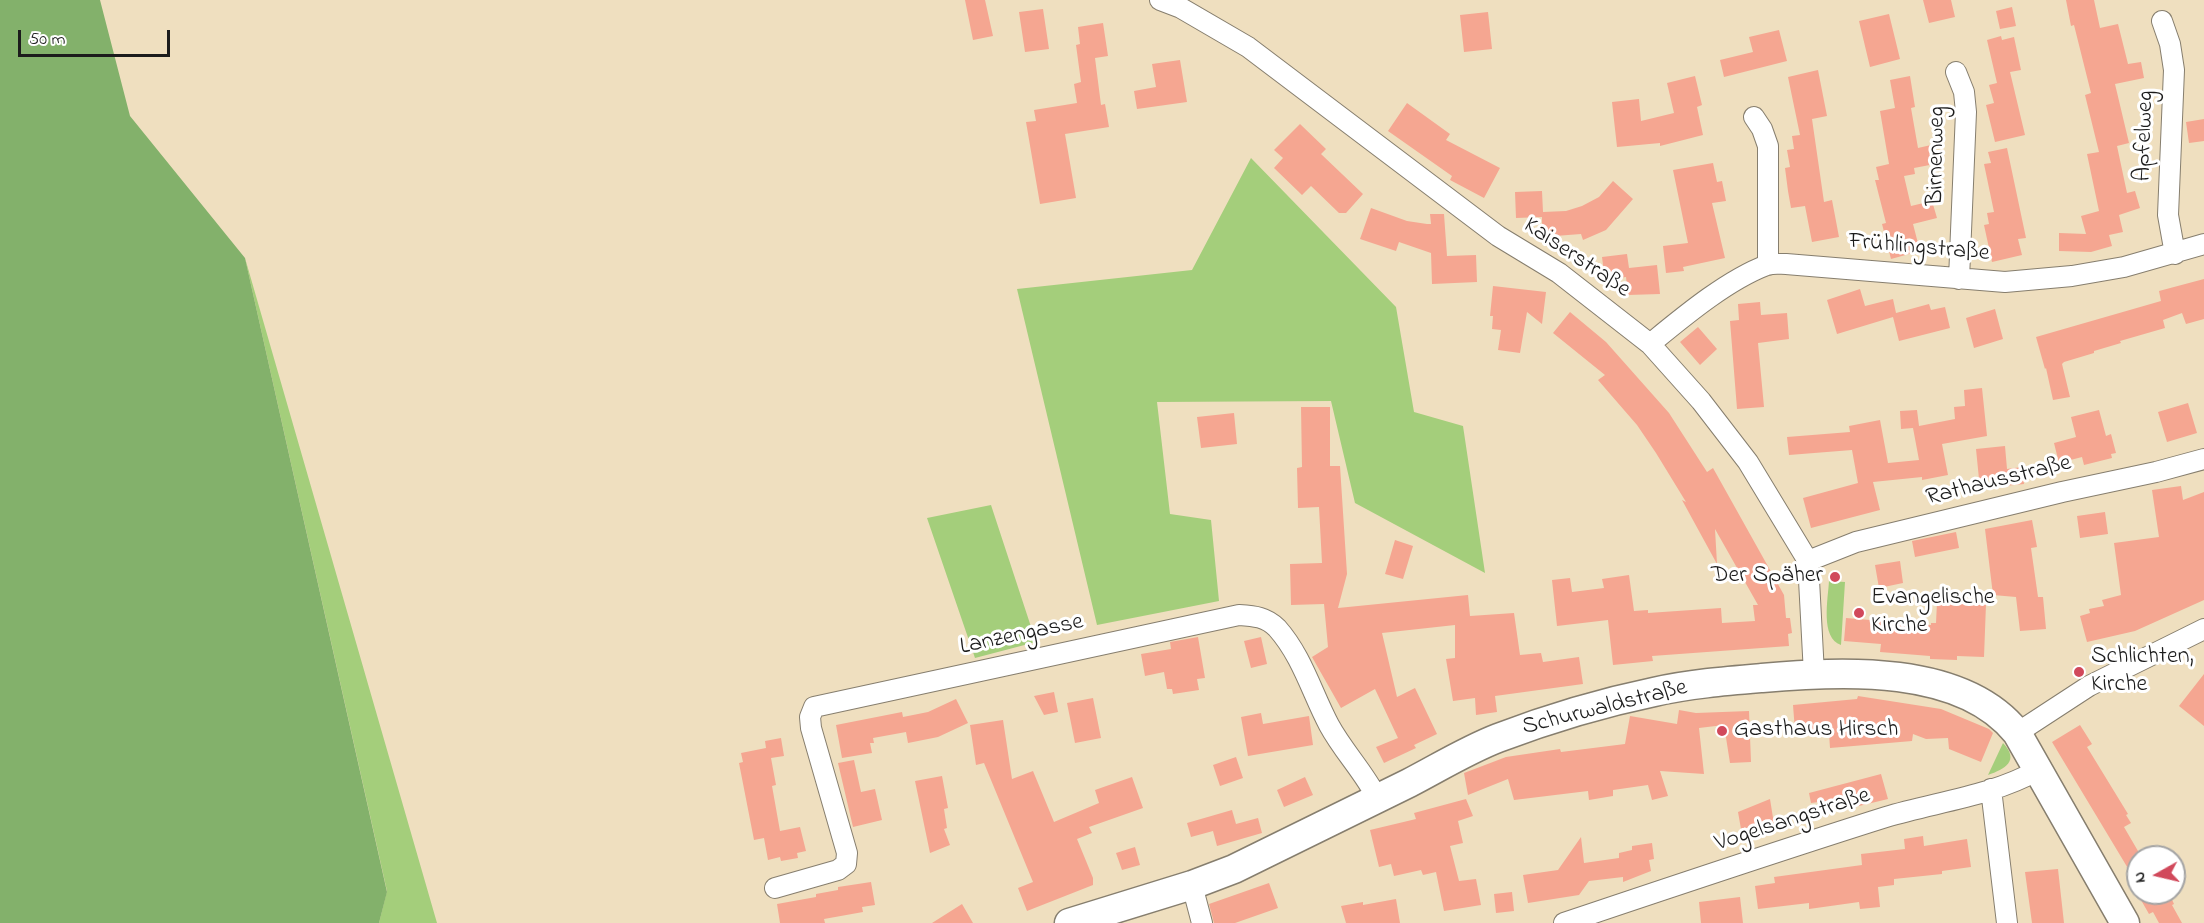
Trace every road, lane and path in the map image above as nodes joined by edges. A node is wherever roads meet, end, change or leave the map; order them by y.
1 (1160, 0) edge
2 (2162, 21) dead end
3 (1956, 72) dead end
4 (1754, 117) dead end
5 (2204, 244) edge
6 (2175, 254) junction
7 (1768, 265) junction
8 (1959, 279) junction
9 (1650, 344) junction
10 (2204, 459) edge
11 (1808, 561) junction
12 (2204, 629) edge
13 (1814, 674) junction
14 (2017, 733) junction
15 (2038, 770) junction
16 (1991, 789) junction
17 (1377, 798) junction
18 (1192, 885) junction
19 (775, 888) dead end
20 (1069, 923) edge
21 (1202, 923) edge
22 (1564, 923) edge
23 (2007, 923) edge
24 (2125, 923) edge

1 - 9 street, Kaiserstraße
2 - 6 street, Apfelweg
3 - 8 street, Birnenweg
4 - 7 street
5 - 6 street, Frühlingstraße
6 - 8 street, Frühlingstraße
7 - 8 street, Frühlingstraße
7 - 9 street, Frühlingstraße
9 - 11 street, Kaiserstraße
10 - 11 street, Rathausstraße
11 - 13 street, Kaiserstraße
12 - 14 street
13 - 14 main road, Schurwaldstraße
13 - 17 main road, Schurwaldstraße
14 - 15 main road, Schurwaldstraße
15 - 16 street, Vogelsangstraße
15 - 24 main road, Schurwaldstraße
16 - 22 street, Vogelsangstraße
16 - 23 street
17 - 18 main road, Schurwaldstraße
17 - 19 street, Lanzengasse
18 - 20 main road, Schurwaldstraße
18 - 21 street

